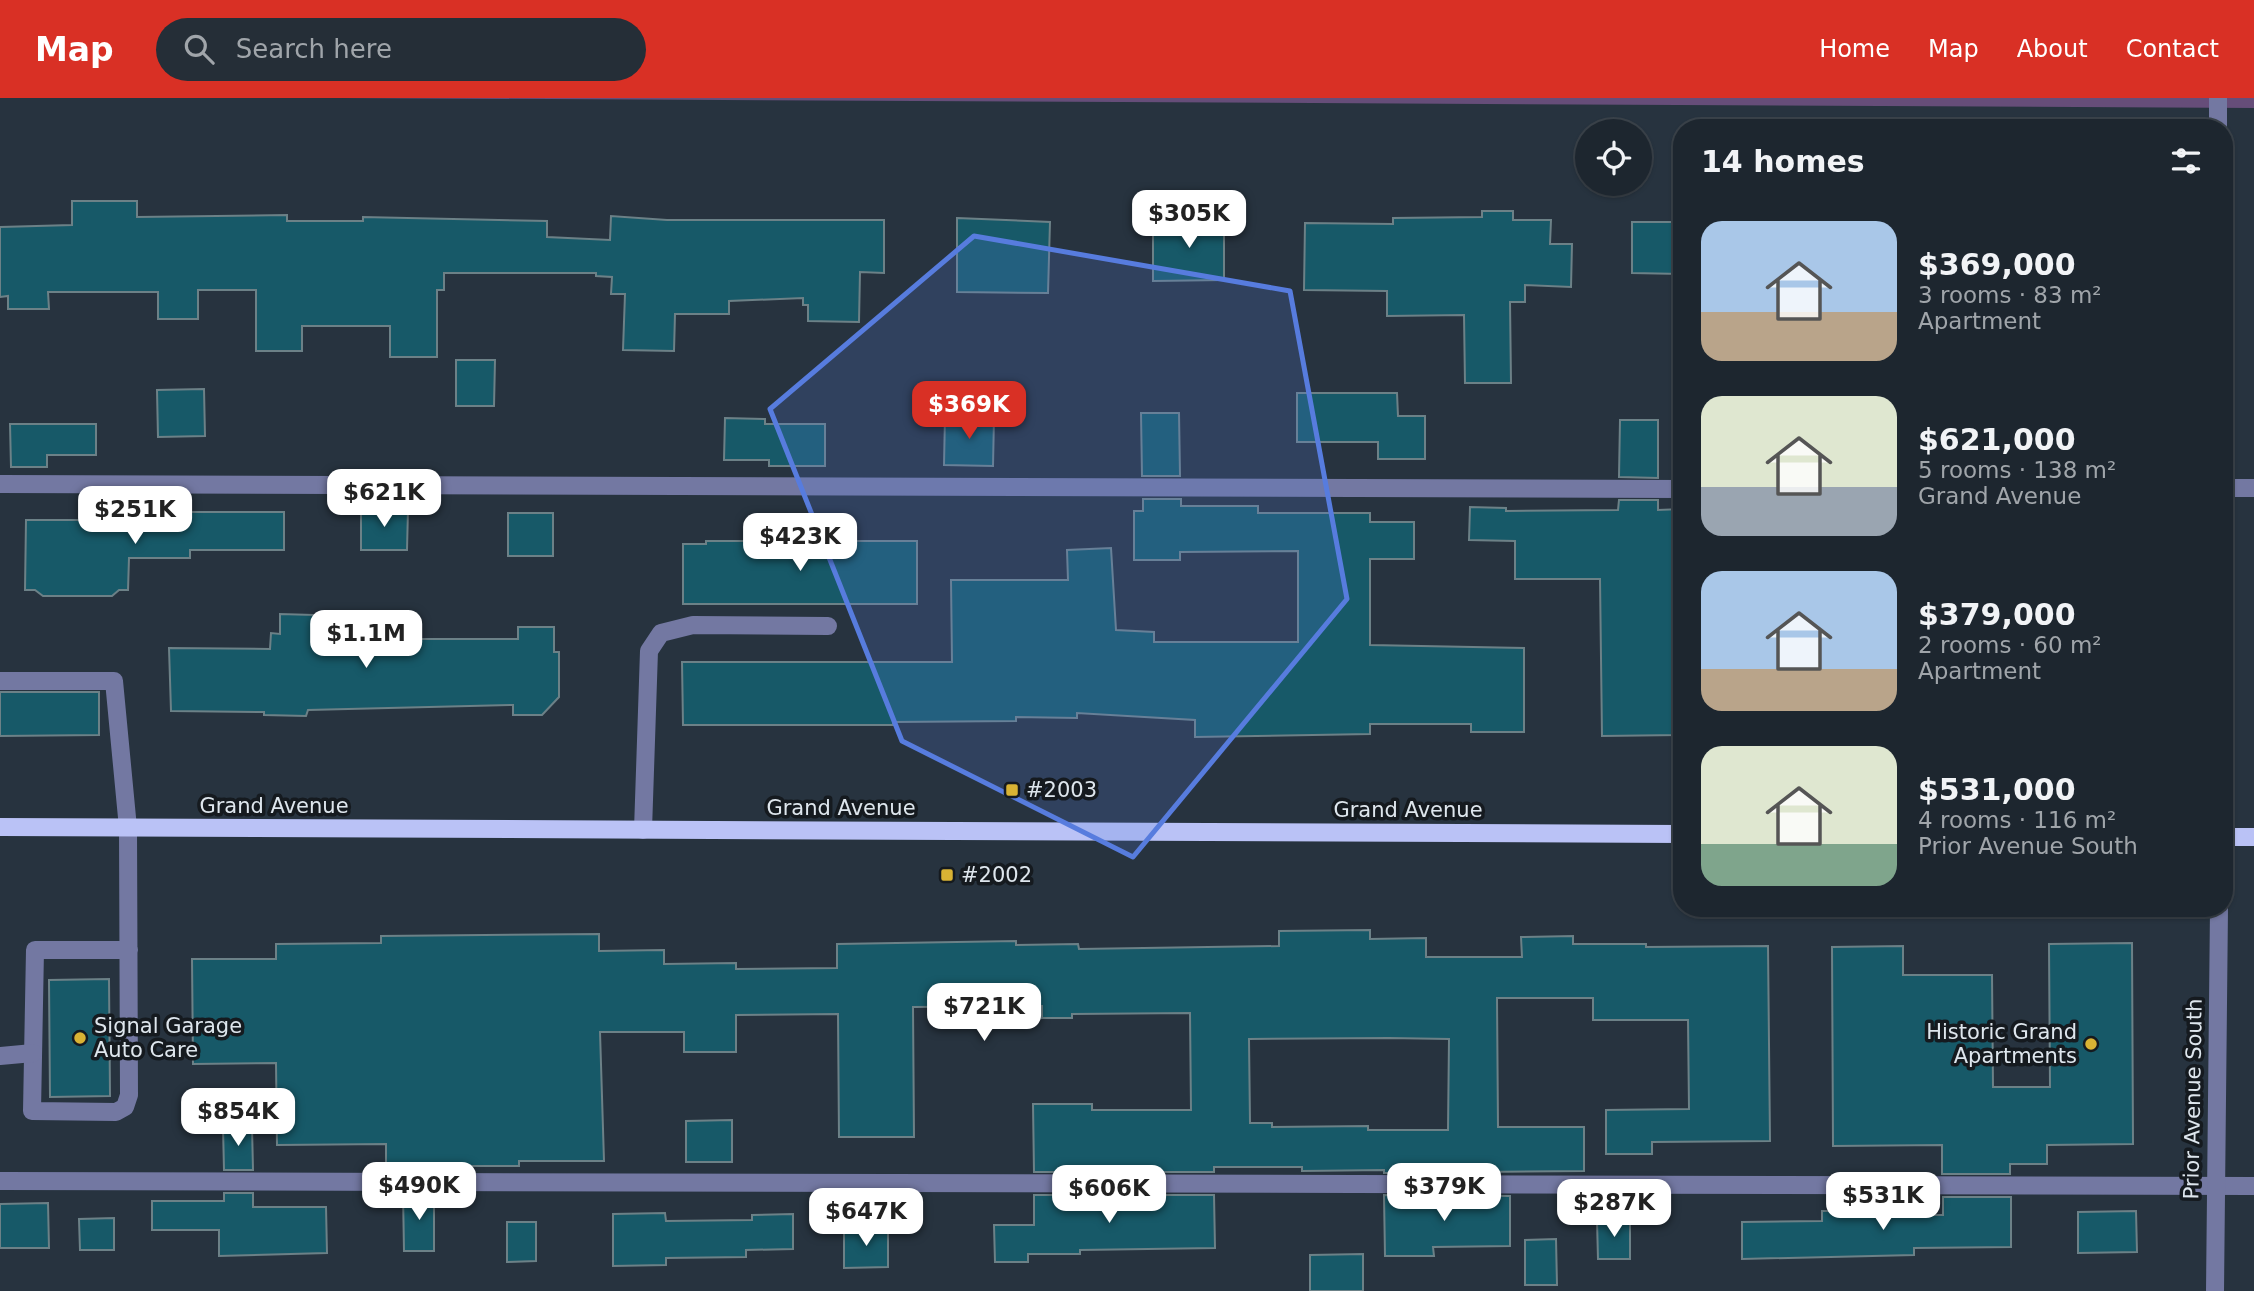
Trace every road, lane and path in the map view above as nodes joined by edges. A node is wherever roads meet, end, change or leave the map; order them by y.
1 (2218, 98) edge
2 (2218, 119) edge
3 (0, 484) edge
4 (2233, 488) edge
5 (2254, 488) edge
6 (1673, 489) edge
7 (828, 626) dead end
8 (0, 681) edge
9 (0, 827) edge
10 (128, 828) junction
11 (643, 830) junction
12 (1673, 834) edge
13 (2233, 837) edge
14 (2254, 837) edge
15 (2219, 917) edge
16 (129, 950) junction
17 (33, 1053) junction
18 (0, 1056) edge
19 (0, 1181) edge
20 (2214, 1185) junction
21 (2254, 1186) edge
22 (2215, 1291) edge

1 - 2 street
3 - 6 street
4 - 5 street
7 - 11 street
8 - 10 street
9 - 10 main road, Grand Avenue
10 - 11 main road, Grand Avenue
10 - 16 street
11 - 12 main road, Grand Avenue
13 - 14 main road
15 - 20 street, Prior Avenue South
16 - 17 street
16 - 17 street
17 - 18 street
19 - 20 street
20 - 21 street
20 - 22 street, Prior Avenue South

